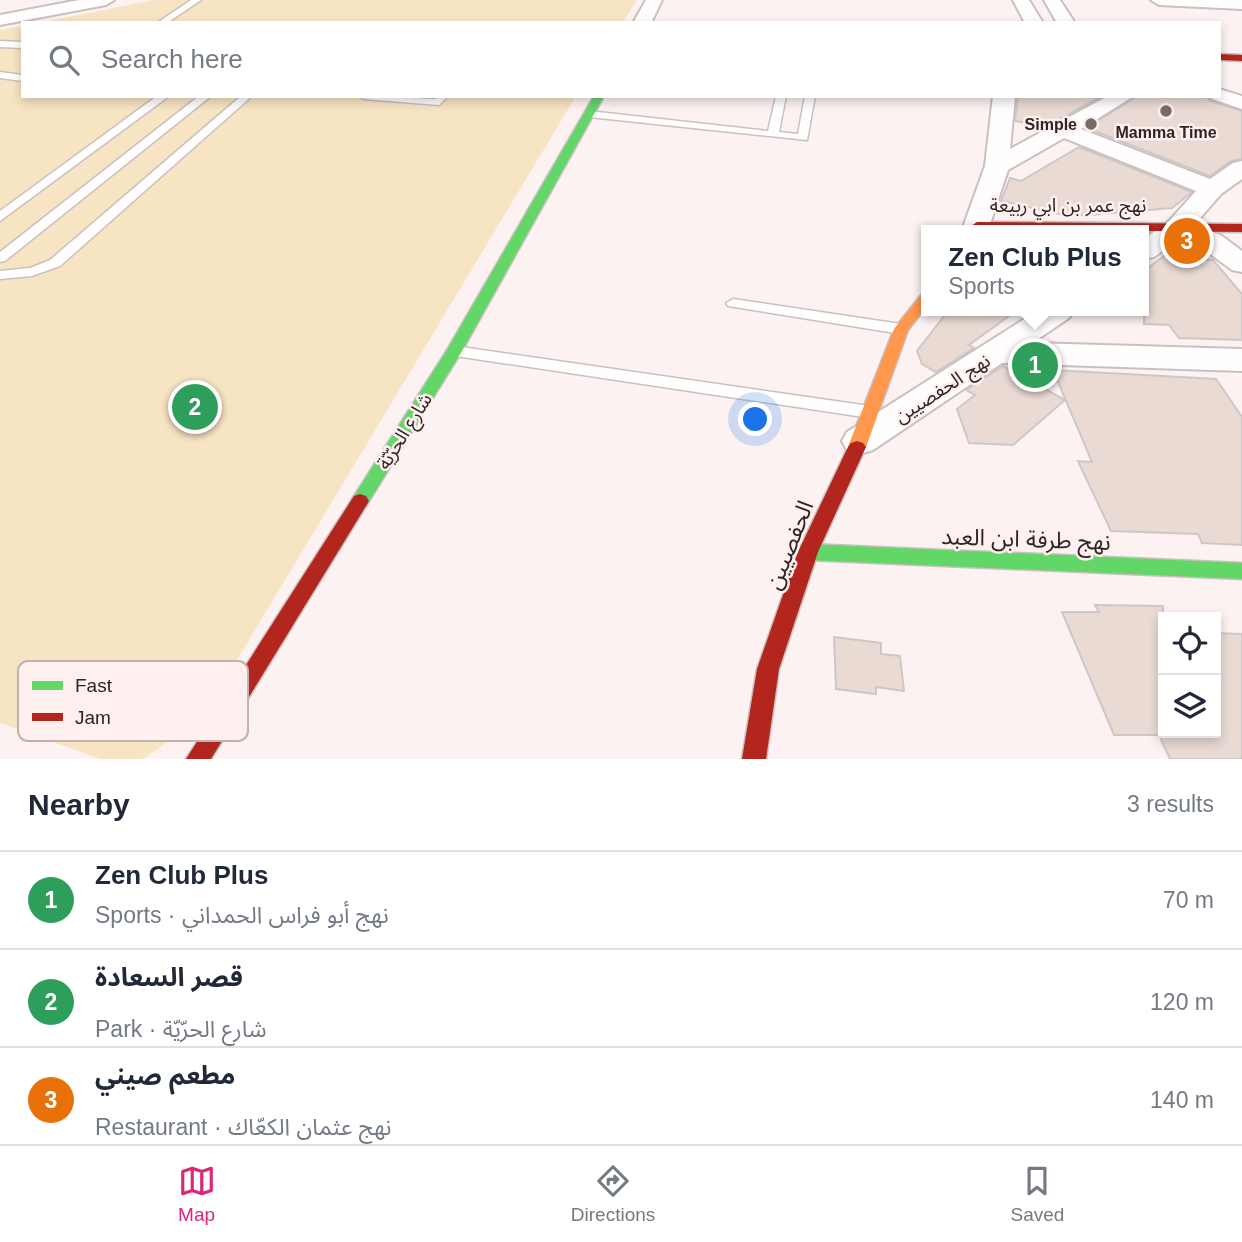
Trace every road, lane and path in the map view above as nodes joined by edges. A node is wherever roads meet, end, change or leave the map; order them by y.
1 (106, 0) edge
2 (197, 0) edge
3 (654, 0) edge
4 (1021, 0) edge
5 (1052, 0) edge
6 (1159, 0) edge
7 (1207, 1) edge
8 (1242, 4) edge
9 (0, 20) edge
10 (163, 21) edge
11 (643, 21) edge
12 (1033, 21) edge
13 (1065, 21) edge
14 (0, 44) edge
15 (21, 45) edge
16 (1221, 57) edge
17 (1242, 58) edge
18 (0, 75) edge
19 (21, 78) edge
20 (1221, 96) edge
21 (161, 98) edge
22 (203, 98) edge
23 (245, 98) edge
24 (389, 98) edge
25 (442, 98) edge
26 (598, 98) edge
27 (781, 98) edge
28 (810, 98) edge
29 (1004, 98) edge
30 (1120, 98) edge
31 (1242, 103) edge
32 (589, 114) junction
33 (1063, 130) junction
34 (772, 134) junction
35 (997, 166) junction
36 (1242, 168) edge
37 (1212, 189) junction
38 (0, 216) edge
39 (977, 225) edge
40 (1149, 227) edge
41 (1178, 227) junction
42 (1242, 228) edge
43 (1149, 247) edge
44 (0, 258) edge
45 (1242, 264) edge
46 (0, 275) edge
47 (733, 303) dead end
48 (921, 304) edge
49 (1051, 316) edge
50 (901, 329) junction
51 (454, 351) junction
52 (999, 352) junction
53 (1242, 360) edge
54 (865, 426) junction
55 (808, 552) junction
56 (1242, 571) edge
57 (248, 679) edge
58 (209, 741) edge
59 (198, 759) edge
60 (754, 759) edge

1 - 9 street
2 - 10 lane
3 - 11 street
4 - 12 street
5 - 13 street
6 - 7 street
7 - 8 street
14 - 15 lane
16 - 17 street
18 - 19 lane
20 - 31 street
21 - 38 lane
22 - 44 lane
23 - 46 lane
24 - 25 lane
26 - 32 street, شارع الحرّيّة
27 - 34 lane
28 - 34 lane
29 - 35 street
30 - 33 street
32 - 34 lane
32 - 51 street, شارع الحرّيّة
33 - 35 street
33 - 37 street
35 - 39 street
36 - 37 street
37 - 41 street
40 - 41 street, نهج عمر بن ابي ربيعة
41 - 42 street, نهج عمر بن ابي ربيعة
41 - 43 street
41 - 45 street
47 - 50 lane
48 - 50 street, الحفصيين
49 - 52 street, نهج الحفصيين
50 - 54 street, الحفصيين
51 - 54 lane
51 - 57 street, شارع الحرّيّة
52 - 53 street
52 - 54 street, نهج الحفصيين
54 - 55 street, الحفصيين
55 - 56 street, نهج طرفة ابن العبد
55 - 60 street, الحفصيين
58 - 59 street, شارع الحرّيّة

